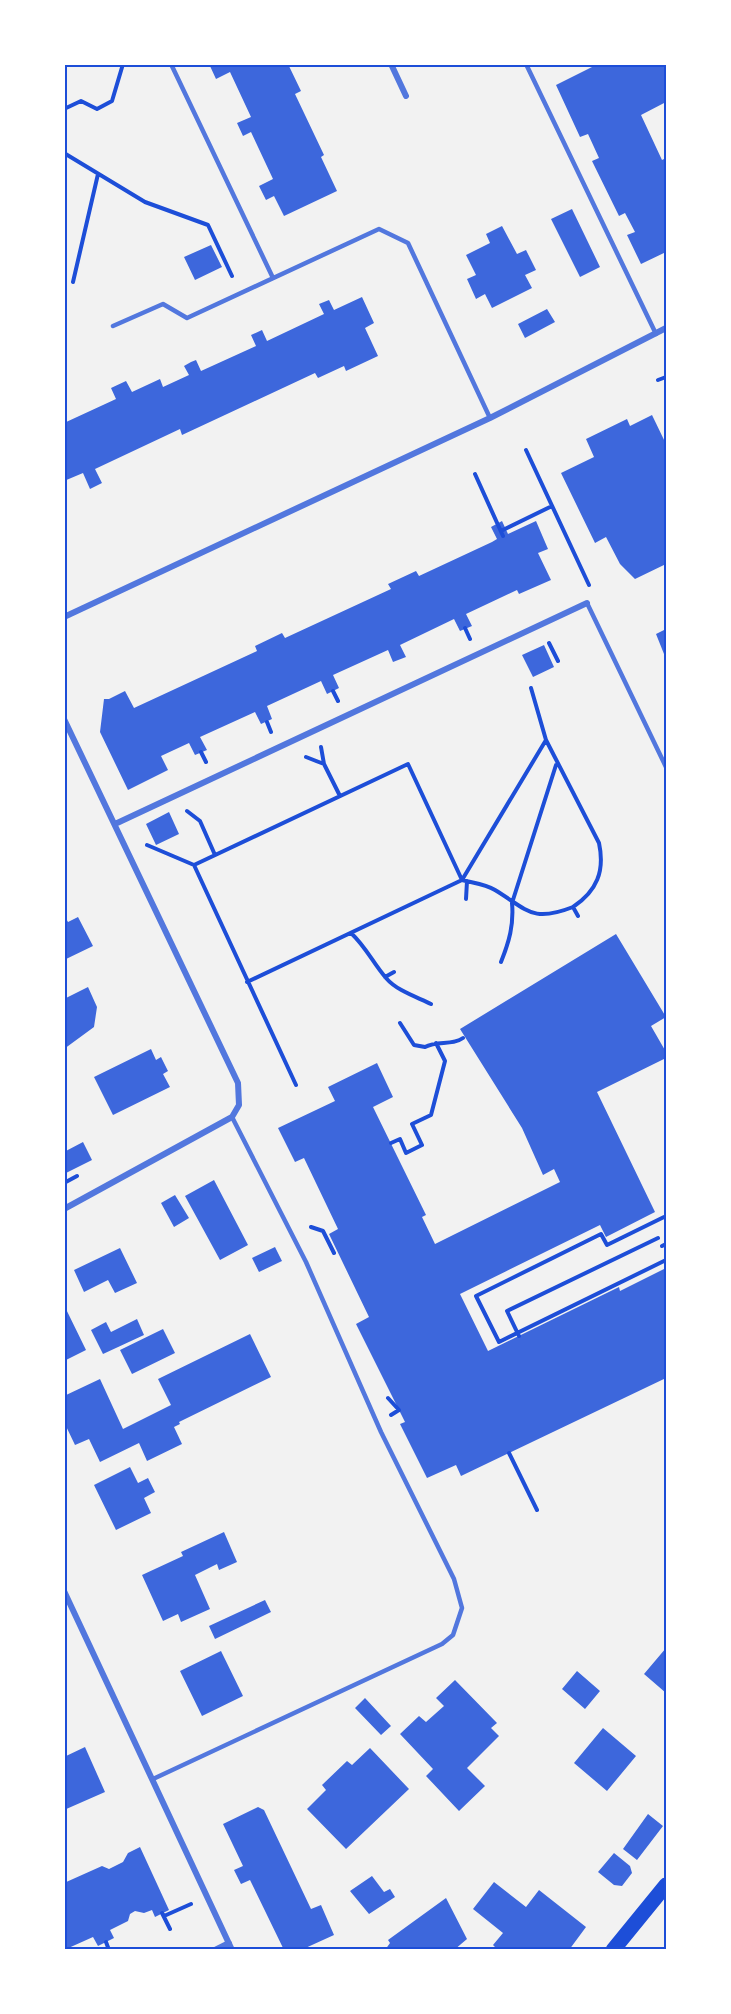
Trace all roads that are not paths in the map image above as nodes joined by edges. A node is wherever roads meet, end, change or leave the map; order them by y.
1 (171, 64) edge
2 (391, 64) edge
3 (526, 64) edge
4 (406, 96) dead end
5 (273, 278) junction
6 (113, 326) dead end
7 (666, 328) edge
8 (656, 334) junction
9 (490, 418) junction
10 (587, 603) joint
11 (64, 617) edge
12 (64, 719) edge
13 (666, 767) edge
14 (115, 824) junction
15 (232, 1117) junction
16 (64, 1209) edge
17 (64, 1591) edge
18 (153, 1779) junction
19 (666, 1885) edge
20 (231, 1946) edge
21 (215, 1950) edge
22 (613, 1950) edge

1 - 5 lane
2 - 4 street
3 - 8 lane
5 - 6 lane
5 - 9 lane
7 - 8 street
8 - 9 street
9 - 11 street
10 - 13 lane
10 - 14 street
12 - 14 street
14 - 15 street
15 - 16 street
15 - 18 lane
17 - 18 street
18 - 20 street
19 - 22 main road
20 - 21 street

